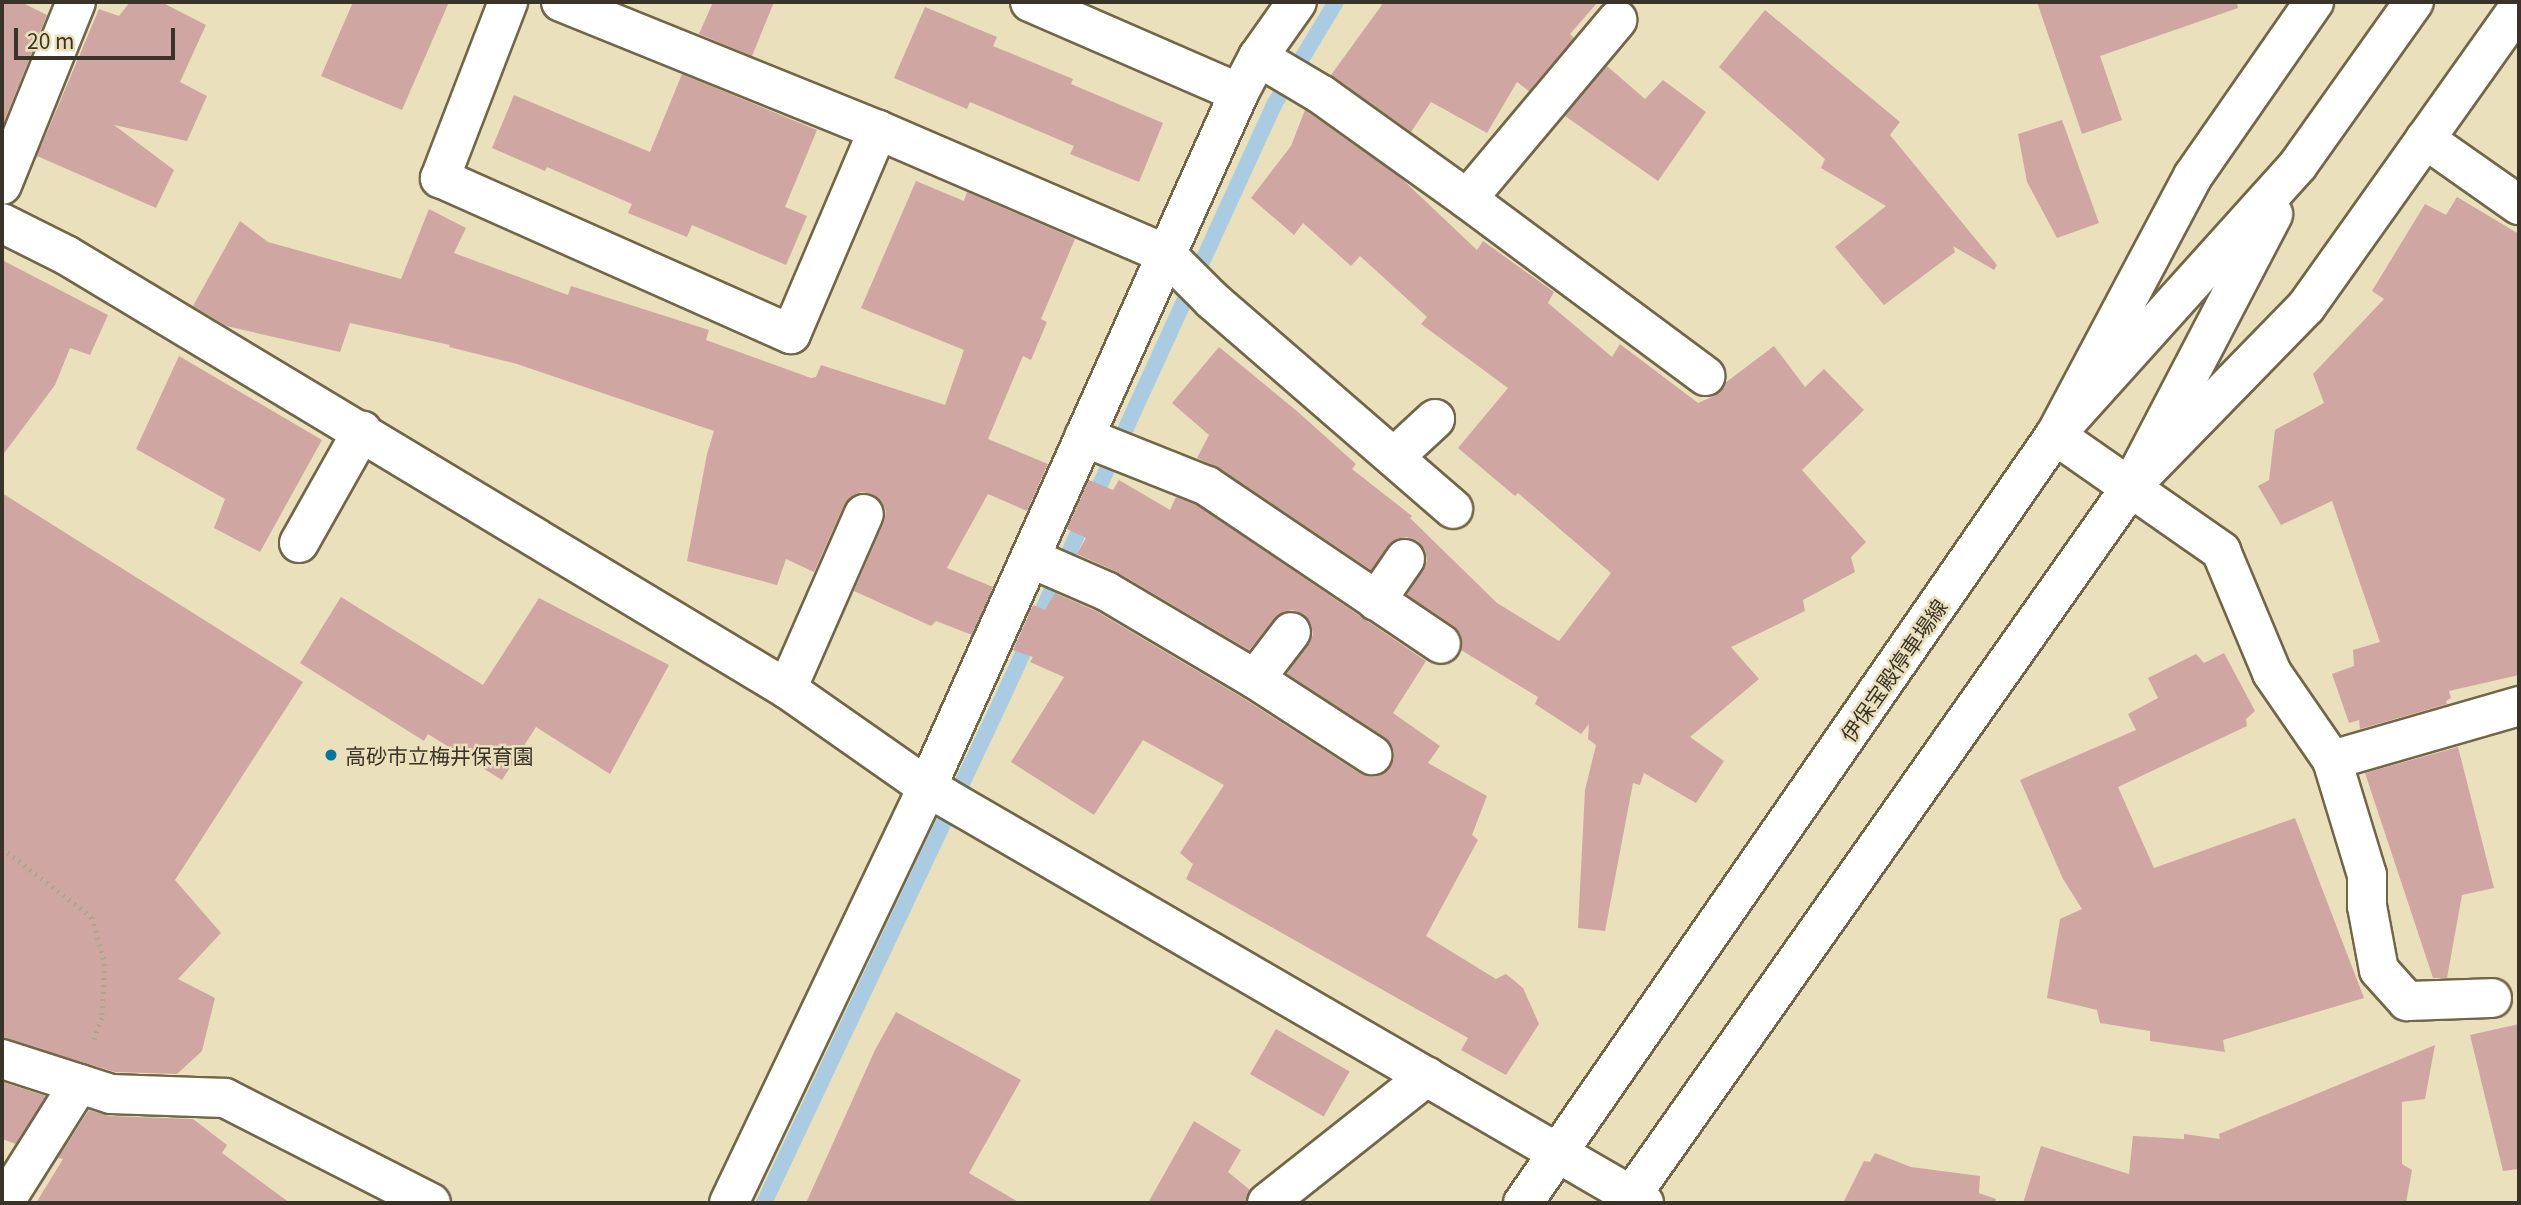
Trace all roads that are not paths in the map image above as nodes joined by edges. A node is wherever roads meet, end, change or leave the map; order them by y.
1 (76, 2) edge
2 (509, 2) edge
3 (561, 2) edge
4 (1030, 2) edge
5 (1297, 2) edge
6 (2314, 2) edge
7 (2414, 2) edge
8 (2519, 7) edge
9 (1617, 20) dead end
10 (1258, 57) junction
11 (1239, 93) junction
12 (878, 130) junction
13 (2425, 139) junction
14 (2298, 165) junction
15 (2, 186) edge
16 (1467, 199) junction
17 (2519, 205) edge
18 (2, 223) edge
19 (1166, 254) junction
20 (1705, 376) dead end
21 (1436, 419) dead end
22 (362, 431) junction
23 (2055, 435) junction
24 (1084, 437) junction
25 (1394, 457) junction
26 (2130, 488) junction
27 (1453, 509) dead end
28 (864, 514) dead end
29 (299, 543) dead end
30 (1030, 558) junction
31 (1405, 559) dead end
32 (1376, 601) junction
33 (1291, 632) dead end
34 (1441, 644) dead end
35 (1255, 679) junction
36 (787, 689) junction
37 (2519, 706) edge
38 (1372, 755) dead end
39 (2332, 760) junction
40 (927, 787) junction
41 (2492, 998) dead end
42 (2, 1059) edge
43 (1427, 1076) junction
44 (79, 1084) junction
45 (1560, 1152) junction
46 (1634, 1201) edge
47 (4, 1203) edge
48 (431, 1203) edge
49 (729, 1203) edge
50 (1267, 1203) edge
51 (1523, 1203) edge

1 - 15 street
2 - 12 street
3 - 12 street
4 - 11 street
5 - 10 street
6 - 23 street
7 - 14 street, 伊保宝殿停車場線
8 - 13 street
9 - 16 street
10 - 11 street
10 - 16 street
11 - 19 street
12 - 19 street
13 - 17 street
13 - 26 street
14 - 23 street, 伊保宝殿停車場線
14 - 26 street, 伊保宝殿停車場線
16 - 20 street
18 - 22 street
19 - 24 street
19 - 25 street
21 - 25 street
22 - 29 street
22 - 36 street
23 - 26 street
23 - 45 street, 伊保宝殿停車場線
24 - 30 street
24 - 32 street
25 - 27 street
26 - 39 street
26 - 46 street, 伊保宝殿停車場線
28 - 36 street
30 - 35 street
30 - 40 street
31 - 32 street
32 - 34 street
33 - 35 street
35 - 38 street
36 - 40 street
37 - 39 street
39 - 41 street
40 - 43 street
40 - 49 street
42 - 44 street
43 - 45 street
43 - 50 street
44 - 47 street
44 - 48 street
45 - 46 street
45 - 51 street, 伊保宝殿停車場線

